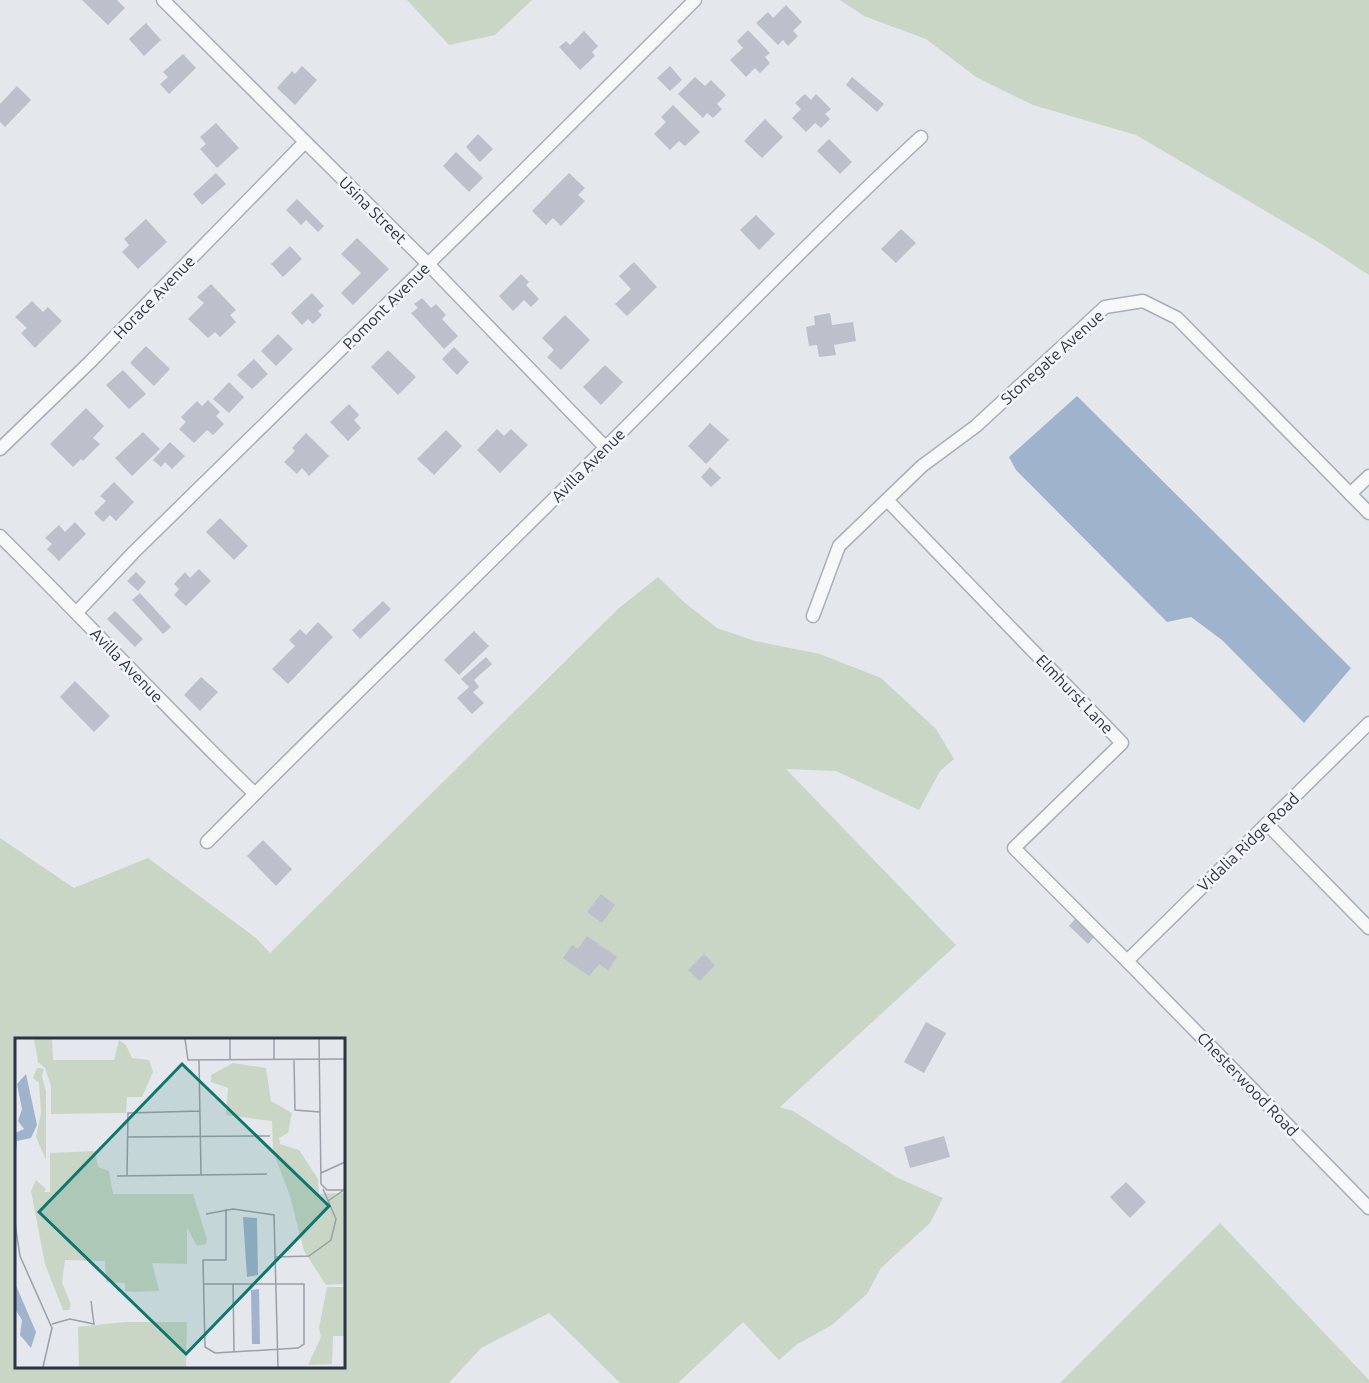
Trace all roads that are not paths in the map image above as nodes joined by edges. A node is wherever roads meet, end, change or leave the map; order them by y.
1 (163, 0) edge
2 (695, 0) edge
3 (921, 137) dead end
4 (305, 142) junction
5 (428, 264) junction
6 (606, 448) junction
7 (0, 449) edge
8 (1369, 476) edge
9 (1350, 494) junction
10 (887, 500) junction
11 (1369, 513) edge
12 (0, 536) edge
13 (77, 612) junction
14 (813, 616) dead end
15 (1369, 723) edge
16 (255, 794) junction
17 (1267, 824) junction
18 (207, 842) dead end
19 (1369, 928) edge
20 (1127, 961) junction
21 (1369, 1208) edge

1 - 4 street, Usina Street
2 - 5 street, Pomont Avenue
3 - 6 street, Avilla Avenue
4 - 5 street, Usina Street
4 - 7 street, Horace Avenue
5 - 6 street, Usina Street
5 - 13 street, Pomont Avenue
6 - 16 street, Avilla Avenue
8 - 9 street
9 - 10 street, Stonegate Avenue
9 - 11 street, Stonegate Avenue
10 - 14 street, Stonegate Avenue
10 - 20 street, Elmhurst Lane
12 - 13 street, Avilla Avenue
13 - 16 street, Avilla Avenue
15 - 17 street, Vidalia Ridge Road
16 - 18 street, Avilla Avenue
17 - 19 street
17 - 20 street, Vidalia Ridge Road
20 - 21 street, Chesterwood Road

